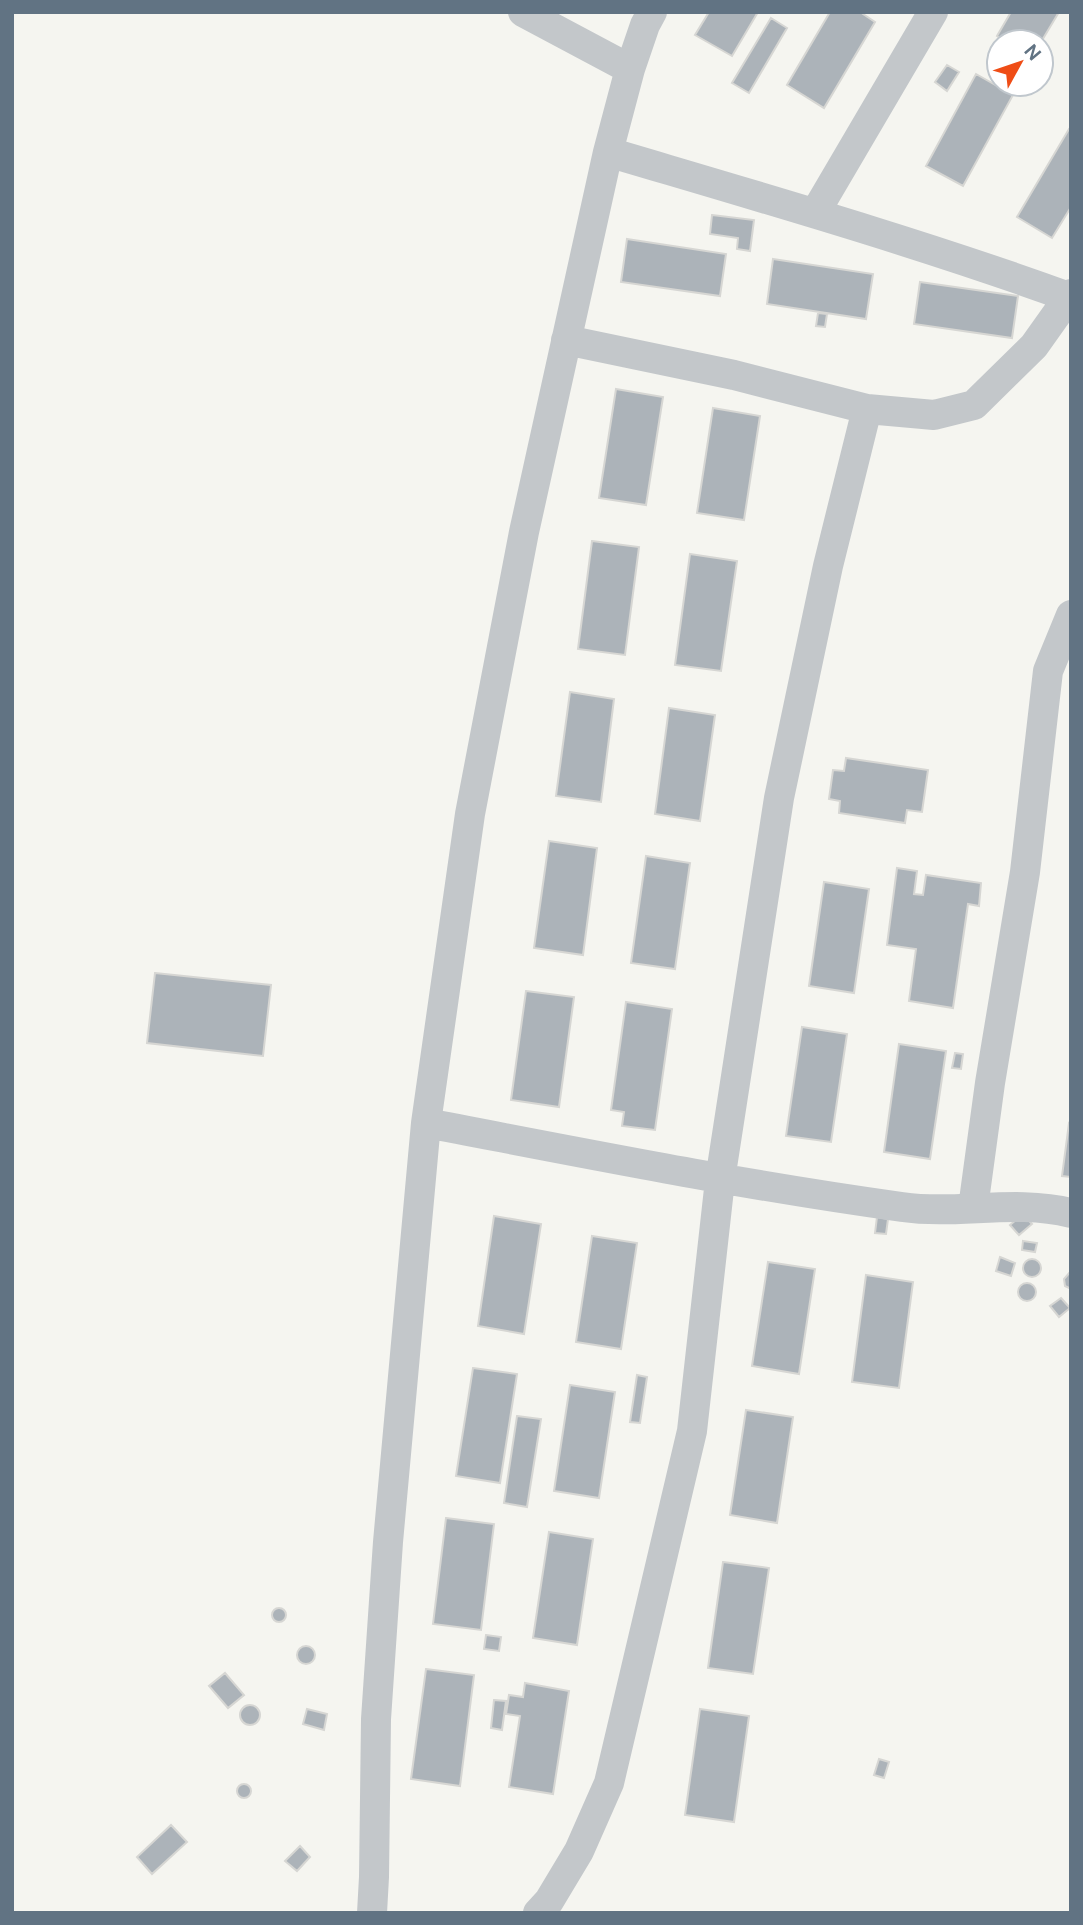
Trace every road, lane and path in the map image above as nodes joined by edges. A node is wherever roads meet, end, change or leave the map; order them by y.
1 (523, 12) edge
2 (652, 12) edge
3 (933, 12) edge
4 (630, 69) junction
5 (608, 152) junction
6 (815, 213) junction
7 (1070, 296) edge
8 (566, 340) junction
9 (867, 409) junction
10 (1071, 615) edge
11 (426, 1123) junction
12 (720, 1180) junction
13 (974, 1208) junction
14 (1071, 1213) edge
15 (372, 1913) edge
16 (538, 1913) edge

1 - 4 street
2 - 4 street
3 - 6 street
4 - 5 street
5 - 6 street
5 - 8 street
6 - 7 street
7 - 9 street
8 - 9 street
8 - 11 street
9 - 12 street
10 - 13 street
11 - 12 street
11 - 15 street
12 - 13 street
12 - 16 street
13 - 14 street

